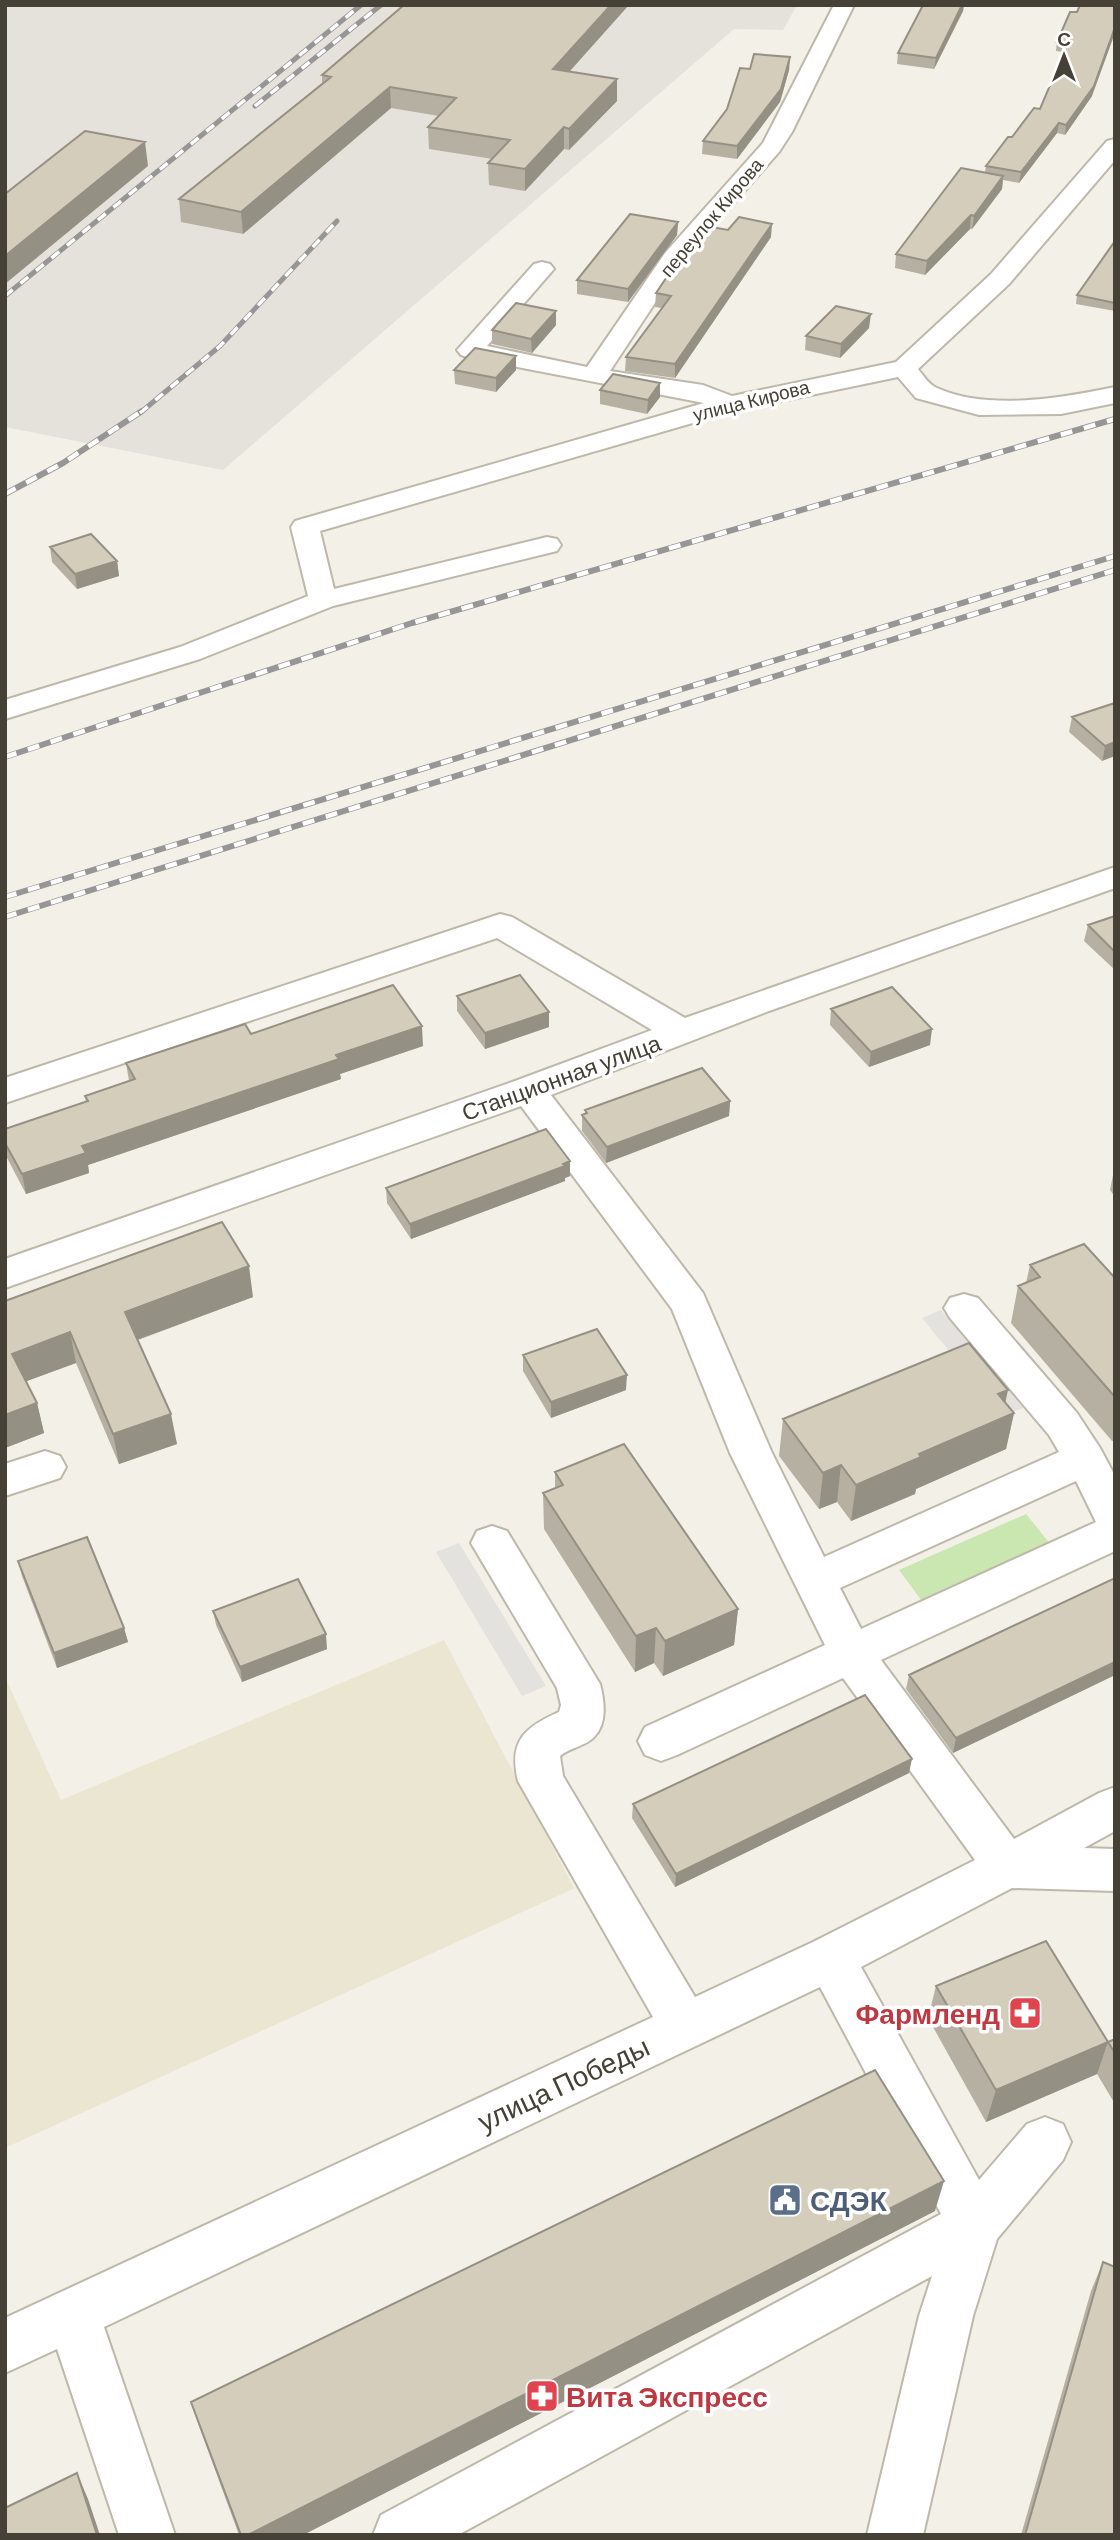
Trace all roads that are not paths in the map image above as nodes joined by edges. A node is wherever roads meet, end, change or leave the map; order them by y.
1 (844, 5) edge
2 (1115, 146) edge
3 (542, 269) dead end
4 (904, 368) junction
5 (594, 376) junction
6 (1115, 394) edge
7 (729, 404) junction
8 (547, 545) dead end
9 (323, 600) junction
10 (5, 709) edge
11 (1115, 877) edge
12 (681, 1031) junction
13 (528, 1090) junction
14 (5, 1091) edge
15 (5, 1274) edge
16 (964, 1308) dead end
17 (1085, 1459) junction
18 (45, 1467) dead end
19 (5, 1480) edge
20 (1115, 1517) edge
21 (1115, 1532) edge
22 (492, 1543) dead end
23 (815, 1580) junction
24 (851, 1654) junction
25 (661, 1741) dead end
26 (1115, 1807) edge
27 (1007, 1867) junction
28 (1115, 1870) edge
29 (830, 1958) junction
30 (685, 2026) junction
31 (1045, 2142) dead end
32 (975, 2224) junction
33 (72, 2315) junction
34 (5, 2346) edge
35 (147, 2535) edge
36 (401, 2535) edge
37 (895, 2535) edge

1 - 5 street, переулок Кирова
2 - 4 street
3 - 5 street
4 - 6 street
4 - 7 street, улица Кирова
5 - 7 street
7 - 9 street, улица Кирова
8 - 9 street
9 - 10 street
11 - 12 street, Станционная улица
12 - 13 street, Станционная улица
12 - 14 street
13 - 15 street, Станционная улица
13 - 23 street
16 - 17 street
17 - 20 street
17 - 23 street
18 - 19 street
21 - 24 street
22 - 30 street
23 - 24 street
24 - 25 street
24 - 27 street
26 - 27 street, улица Победы
27 - 28 street
27 - 29 street, улица Победы
29 - 30 street, улица Победы
29 - 32 street
30 - 33 street, улица Победы
31 - 32 street
32 - 36 street
32 - 37 street
33 - 34 street, улица Победы
33 - 35 street

